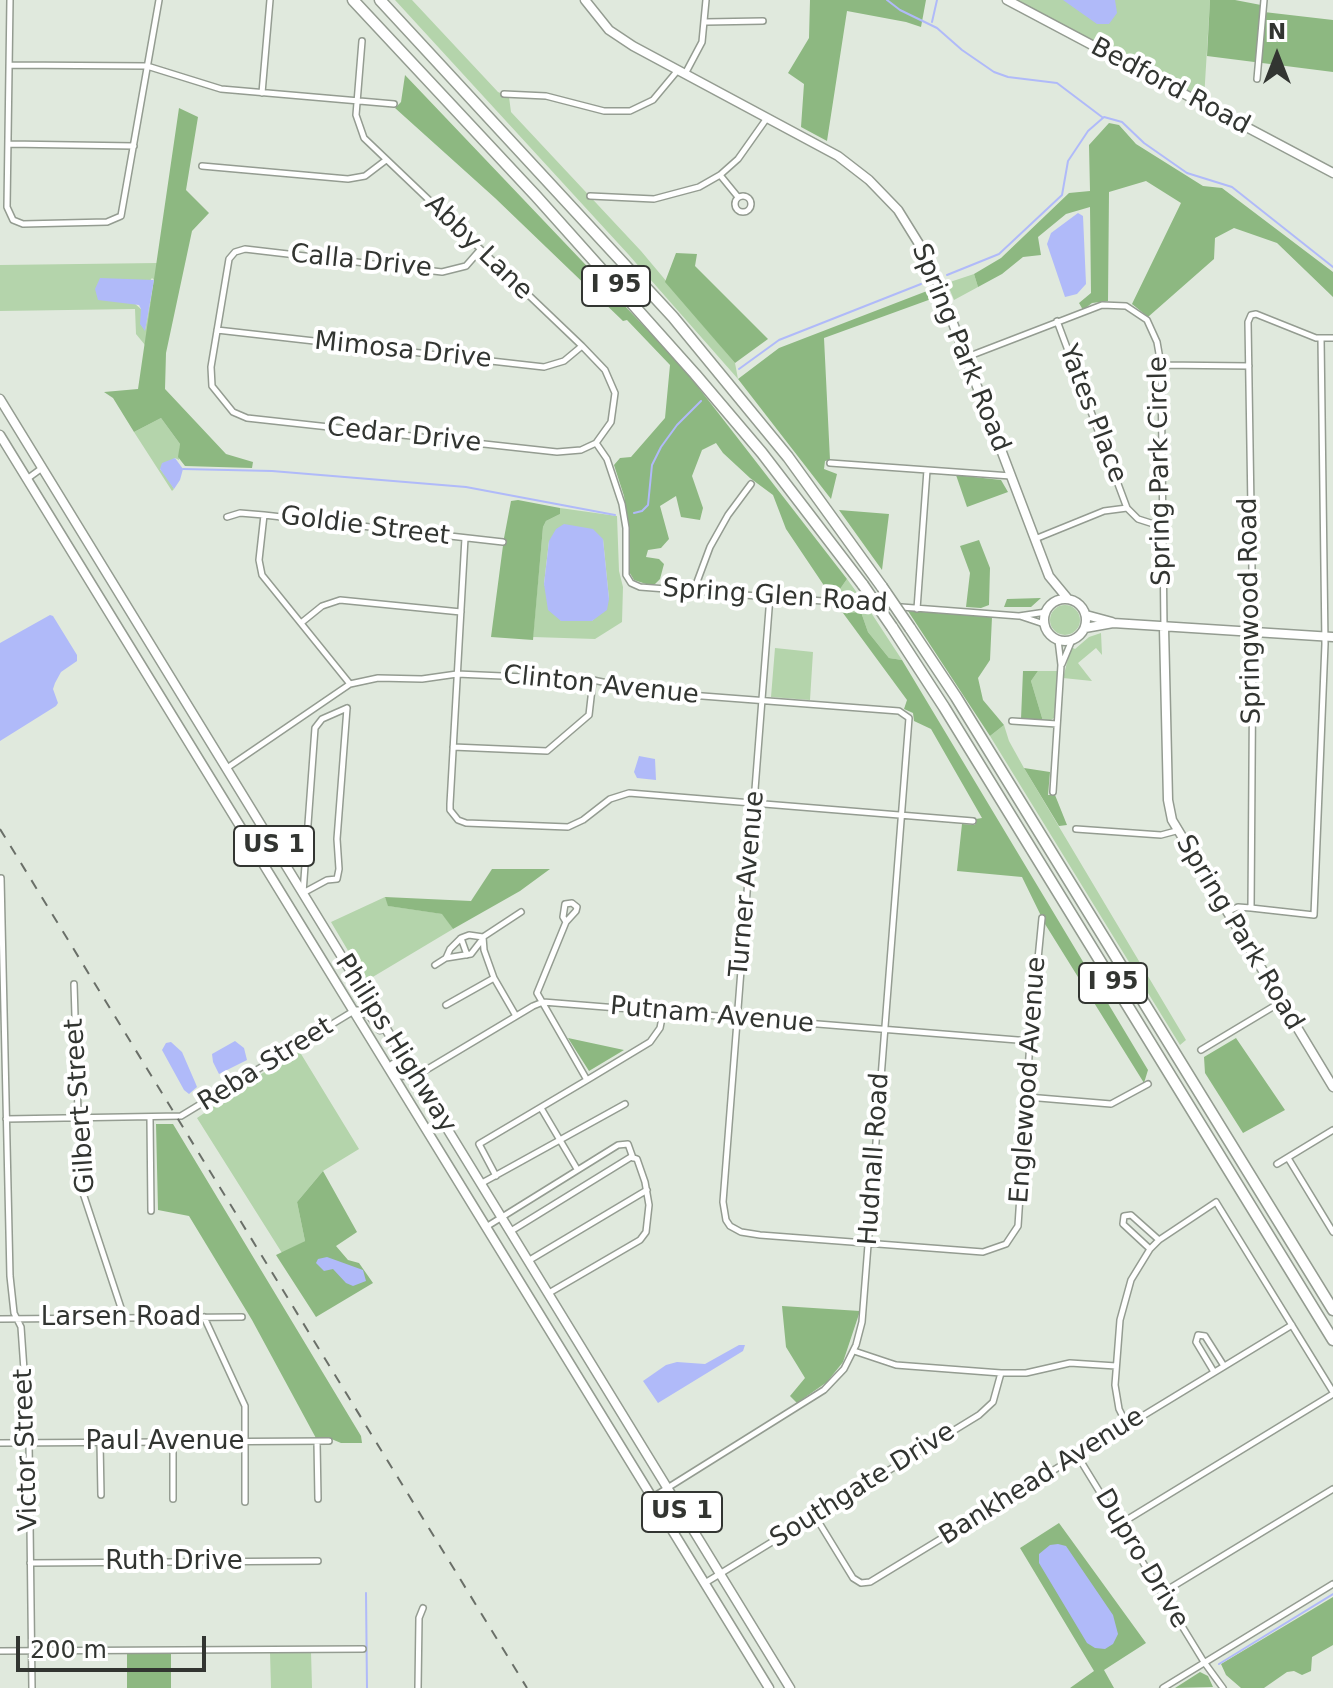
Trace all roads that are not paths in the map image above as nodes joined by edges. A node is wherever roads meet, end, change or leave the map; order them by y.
1 (10, 0) edge
2 (159, 0) edge
3 (270, 0) edge
4 (353, 0) edge
5 (380, 0) edge
6 (585, 0) edge
7 (706, 0) edge
8 (1007, 0) edge
9 (1264, 0) edge
10 (763, 21) dead end
11 (706, 22) junction
12 (362, 41) dead end
13 (9, 65) junction
14 (147, 66) junction
15 (682, 72) junction
16 (1257, 79) dead end
17 (262, 93) junction
18 (504, 94) dead end
19 (357, 100) junction
20 (394, 104) dead end
21 (767, 118) junction
22 (9, 144) junction
23 (134, 146) junction
24 (386, 160) junction
25 (202, 166) dead end
26 (1333, 173) edge
27 (720, 175) junction
28 (590, 196) dead end
29 (738, 197) dead end
30 (480, 250) junction
31 (1057, 321) junction
32 (217, 330) junction
33 (1321, 338) junction
34 (1333, 338) edge
35 (582, 346) junction
36 (966, 357) junction
37 (1161, 365) junction
38 (1249, 366) junction
39 (0, 399) edge
40 (0, 435) edge
41 (596, 443) junction
42 (830, 463) dead end
43 (42, 468) junction
44 (927, 470) junction
45 (1011, 476) junction
46 (27, 479) junction
47 (751, 484) dead end
48 (1127, 508) junction
49 (264, 515) junction
50 (227, 517) dead end
51 (1163, 527) junction
52 (465, 538) junction
53 (1035, 539) junction
54 (503, 542) dead end
55 (100, 563) junction
56 (84, 573) junction
57 (1049, 576) junction
58 (694, 590) junction
59 (770, 596) junction
60 (1068, 599) junction
61 (1053, 603) junction
62 (917, 609) junction
63 (461, 612) junction
64 (1046, 612) junction
65 (1086, 615) junction
66 (1019, 616) junction
67 (301, 623) junction
68 (1113, 623) junction
69 (1044, 624) junction
70 (1085, 628) junction
71 (1164, 628) junction
72 (1253, 633) junction
73 (1329, 637) edge
74 (1058, 640) junction
75 (1072, 640) junction
76 (1061, 665) junction
77 (457, 674) junction
78 (593, 680) junction
79 (350, 684) junction
80 (762, 700) junction
81 (907, 715) joint
82 (1012, 721) dead end
83 (1057, 724) junction
84 (453, 747) junction
85 (226, 768) junction
86 (1053, 792) dead end
87 (754, 804) junction
88 (902, 815) junction
89 (973, 821) dead end
90 (1076, 829) dead end
91 (1176, 831) junction
92 (1, 878) edge
93 (303, 893) junction
94 (1251, 908) junction
95 (521, 912) dead end
96 (1226, 912) junction
97 (1042, 918) dead end
98 (566, 922) dead end
99 (483, 937) junction
100 (461, 938) junction
101 (467, 955) junction
102 (446, 958) junction
103 (435, 965) dead end
104 (494, 978) junction
105 (74, 984) dead end
106 (543, 1002) junction
107 (1281, 1002) junction
108 (446, 1005) dead end
109 (2, 1008) edge
110 (353, 1011) junction
111 (663, 1013) junction
112 (516, 1016) junction
113 (737, 1018) junction
114 (885, 1030) junction
115 (389, 1034) junction
116 (1030, 1041) junction
117 (1201, 1050) dead end
118 (379, 1053) junction
119 (415, 1076) junction
120 (587, 1080) junction
121 (1148, 1084) dead end
122 (1333, 1087) edge
123 (1027, 1097) junction
124 (625, 1104) dead end
125 (541, 1107) junction
126 (150, 1118) junction
127 (6, 1119) junction
128 (78, 1119) junction
129 (1333, 1130) edge
130 (561, 1141) junction
131 (633, 1158) junction
132 (1288, 1158) junction
133 (1277, 1164) dead end
134 (577, 1169) junction
135 (496, 1176) junction
136 (481, 1183) junction
137 (647, 1190) junction
138 (151, 1211) dead end
139 (501, 1217) junction
140 (486, 1227) junction
141 (510, 1231) junction
142 (1333, 1232) edge
143 (1159, 1240) junction
144 (868, 1243) junction
145 (1150, 1249) junction
146 (528, 1261) junction
147 (548, 1294) junction
148 (1333, 1310) edge
149 (124, 1317) junction
150 (204, 1317) junction
151 (242, 1317) dead end
152 (0, 1319) edge
153 (16, 1319) junction
154 (1292, 1325) junction
155 (1333, 1340) edge
156 (854, 1351) junction
157 (1116, 1366) junction
158 (1224, 1366) junction
159 (1214, 1372) junction
160 (1001, 1373) junction
161 (1333, 1393) edge
162 (1127, 1425) junction
163 (245, 1441) junction
164 (329, 1441) dead end
165 (29, 1442) junction
166 (100, 1442) junction
167 (173, 1442) junction
168 (317, 1442) junction
169 (0, 1443) edge
170 (1077, 1455) junction
171 (667, 1488) junction
172 (1333, 1489) edge
173 (101, 1495) dead end
174 (652, 1497) junction
175 (173, 1499) dead end
176 (318, 1499) dead end
177 (245, 1502) dead end
178 (815, 1516) junction
179 (1120, 1524) junction
180 (318, 1561) dead end
181 (30, 1563) junction
182 (720, 1573) junction
183 (705, 1584) junction
184 (1333, 1584) edge
185 (1162, 1593) junction
186 (423, 1608) dead end
187 (363, 1649) dead end
188 (0, 1651) edge
189 (32, 1651) junction
190 (1204, 1662) junction
191 (32, 1688) edge
192 (418, 1688) edge
193 (769, 1688) edge
194 (790, 1688) edge
195 (1163, 1688) edge
196 (1223, 1688) edge

1 - 13 street
2 - 14 street
3 - 17 street
4 - 155 highway, I 95, bridge
5 - 148 highway, I 95, bridge
6 - 15 main road, Spring Park Road
7 - 11 street
8 - 26 main road, Bedford Road
9 - 16 street
10 - 11 street
11 - 15 street
12 - 19 street, Abby Lane
13 - 14 street
13 - 22 street
14 - 17 street
14 - 23 street
15 - 18 street
15 - 21 main road, Spring Park Road
17 - 19 street
19 - 20 street
19 - 24 street, Abby Lane
21 - 27 street
21 - 36 main road, Spring Park Road
22 - 23 street
22 - 23 street
24 - 25 street
24 - 30 street, Abby Lane
27 - 28 street
27 - 29 street
30 - 32 street, Calla Drive
30 - 35 street, Abby Lane
31 - 36 street, Spring Park Circle
31 - 37 street, Spring Park Circle
31 - 48 street, Yates Place
32 - 35 street, Mimosa Drive
32 - 41 street, Cedar Drive
33 - 34 street
33 - 38 street, Springwood Road
33 - 73 street
35 - 41 street, Abby Lane
36 - 45 main road, Spring Park Road
37 - 38 street
37 - 51 street, Spring Park Circle
38 - 72 street, Springwood Road
39 - 43 main road, Philips Highway / US 1
40 - 46 main road, Philips Highway / US 1
41 - 58 street, Spring Glen Road
42 - 44 street
43 - 46 street
43 - 55 main road, Philips Highway / US 1
44 - 45 street
44 - 62 street
45 - 53 main road, Spring Park Road
46 - 56 main road, Philips Highway / US 1
47 - 58 street
48 - 51 street
48 - 53 street
49 - 50 street, Goldie Street
49 - 52 street, Goldie Street
49 - 67 street
51 - 71 street, Spring Park Circle
52 - 54 street, Goldie Street
52 - 63 street
53 - 57 main road, Spring Park Road
55 - 56 street
55 - 85 main road, Philips Highway / US 1
56 - 110 main road, Philips Highway / US 1
57 - 60 main road, Spring Park Road
57 - 61 main road, Spring Park Road
58 - 59 street, Spring Glen Road
59 - 62 street, Spring Glen Road
59 - 80 street, Turner Avenue
60 - 61 main road
60 - 65 main road
61 - 64 main road
62 - 66 street, Spring Glen Road
63 - 67 street
63 - 77 street
64 - 66 street, Spring Glen Road
64 - 69 main road
65 - 68 main road
65 - 70 main road
66 - 69 street, Spring Glen Road
67 - 79 street
68 - 70 main road
68 - 71 main road
69 - 74 main road
70 - 75 main road
71 - 72 main road
71 - 91 main road, Spring Park Road
72 - 73 main road
72 - 94 street, Springwood Road
73 - 94 street
74 - 75 main road
74 - 76 street
75 - 76 street
76 - 83 street
77 - 78 street, Clinton Avenue
77 - 79 street, Clinton Avenue
77 - 84 street
78 - 80 street, Clinton Avenue
78 - 84 street
79 - 85 street, Clinton Avenue
80 - 81 street, Clinton Avenue
80 - 87 street, Turner Avenue
81 - 88 street, Hudnall Road
82 - 83 street
83 - 86 street
84 - 87 street
85 - 93 main road, Philips Highway / US 1
87 - 88 street
87 - 113 street, Turner Avenue
88 - 89 street
88 - 114 street, Hudnall Road
90 - 91 street
91 - 96 main road, Spring Park Road
92 - 109 street, Victor Street
93 - 93 street
93 - 115 main road, Philips Highway / US 1
94 - 96 street
95 - 99 street
96 - 107 main road, Spring Park Road
97 - 116 street, Englewood Avenue
98 - 106 street
99 - 100 street
99 - 101 street
99 - 104 street
100 - 101 street
100 - 102 street
101 - 102 street
102 - 103 street
104 - 108 street
104 - 112 street
105 - 128 street, Gilbert Street
106 - 111 street, Putnam Avenue
106 - 112 street
106 - 120 street
107 - 117 street
107 - 122 main road, Spring Park Road
109 - 127 street, Victor Street
110 - 115 main road
110 - 118 main road, Philips Highway / US 1
110 - 126 street, Reba Street
111 - 113 street, Putnam Avenue
111 - 120 street
112 - 119 street
113 - 114 street, Putnam Avenue
113 - 144 street, Turner Avenue
114 - 116 street, Putnam Avenue
114 - 144 street, Hudnall Road
115 - 119 main road, Philips Highway / US 1
116 - 123 street, Englewood Avenue
118 - 119 main road
118 - 140 main road, Philips Highway / US 1
119 - 136 main road, Philips Highway / US 1
120 - 125 street
121 - 123 street
123 - 144 street, Englewood Avenue
124 - 130 street
125 - 130 street
125 - 135 street
126 - 128 street
126 - 138 street
127 - 128 street
127 - 153 street, Victor Street
128 - 149 street, Gilbert Street
129 - 132 street
130 - 134 street
130 - 135 street
131 - 134 street
131 - 137 street
131 - 141 street
132 - 133 street
132 - 142 street
134 - 139 street
135 - 136 street
136 - 139 main road, Philips Highway / US 1
137 - 146 street
137 - 147 street
139 - 140 street
139 - 141 main road, Philips Highway / US 1
140 - 174 main road, Philips Highway / US 1
141 - 146 main road, Philips Highway / US 1
143 - 145 street
143 - 145 street
143 - 154 street
144 - 156 street, Hudnall Road
145 - 157 street
146 - 147 main road, Philips Highway / US 1
147 - 171 main road, Philips Highway / US 1
149 - 150 street, Larsen Road
149 - 153 street, Larsen Road
150 - 151 street, Larsen Road
150 - 163 street
152 - 153 street, Larsen Road
153 - 165 street, Victor Street
154 - 158 street, Bankhead Avenue
154 - 161 street
156 - 160 street
156 - 171 street, Hudnall Road
157 - 160 street
157 - 162 street
158 - 159 street, Bankhead Avenue
158 - 159 street
159 - 162 street, Bankhead Avenue
160 - 178 street, Southgate Drive
161 - 179 street
162 - 170 street, Bankhead Avenue
163 - 167 street, Paul Avenue
163 - 168 street, Paul Avenue
163 - 177 street
164 - 168 street, Paul Avenue
165 - 166 street, Paul Avenue
165 - 169 street, Paul Avenue
165 - 181 street, Victor Street
166 - 167 street, Paul Avenue
166 - 173 street
167 - 175 street
168 - 176 street
170 - 178 street, Bankhead Avenue
170 - 179 street, Dupro Drive
171 - 174 street, Hudnall Road
171 - 182 main road, Philips Highway / US 1
172 - 185 street
174 - 183 main road, Philips Highway / US 1
178 - 182 street, Southgate Drive
179 - 185 street, Dupro Drive
180 - 181 street, Ruth Drive
181 - 189 street, Victor Street
182 - 183 street, Southgate Drive
182 - 194 main road, Philips Highway / US 1
183 - 193 main road, Philips Highway / US 1
184 - 190 street
185 - 190 street, Dupro Drive
186 - 192 street
187 - 189 street
188 - 189 street
189 - 191 street, Victor Street
190 - 195 street
190 - 196 street, Dupro Drive

